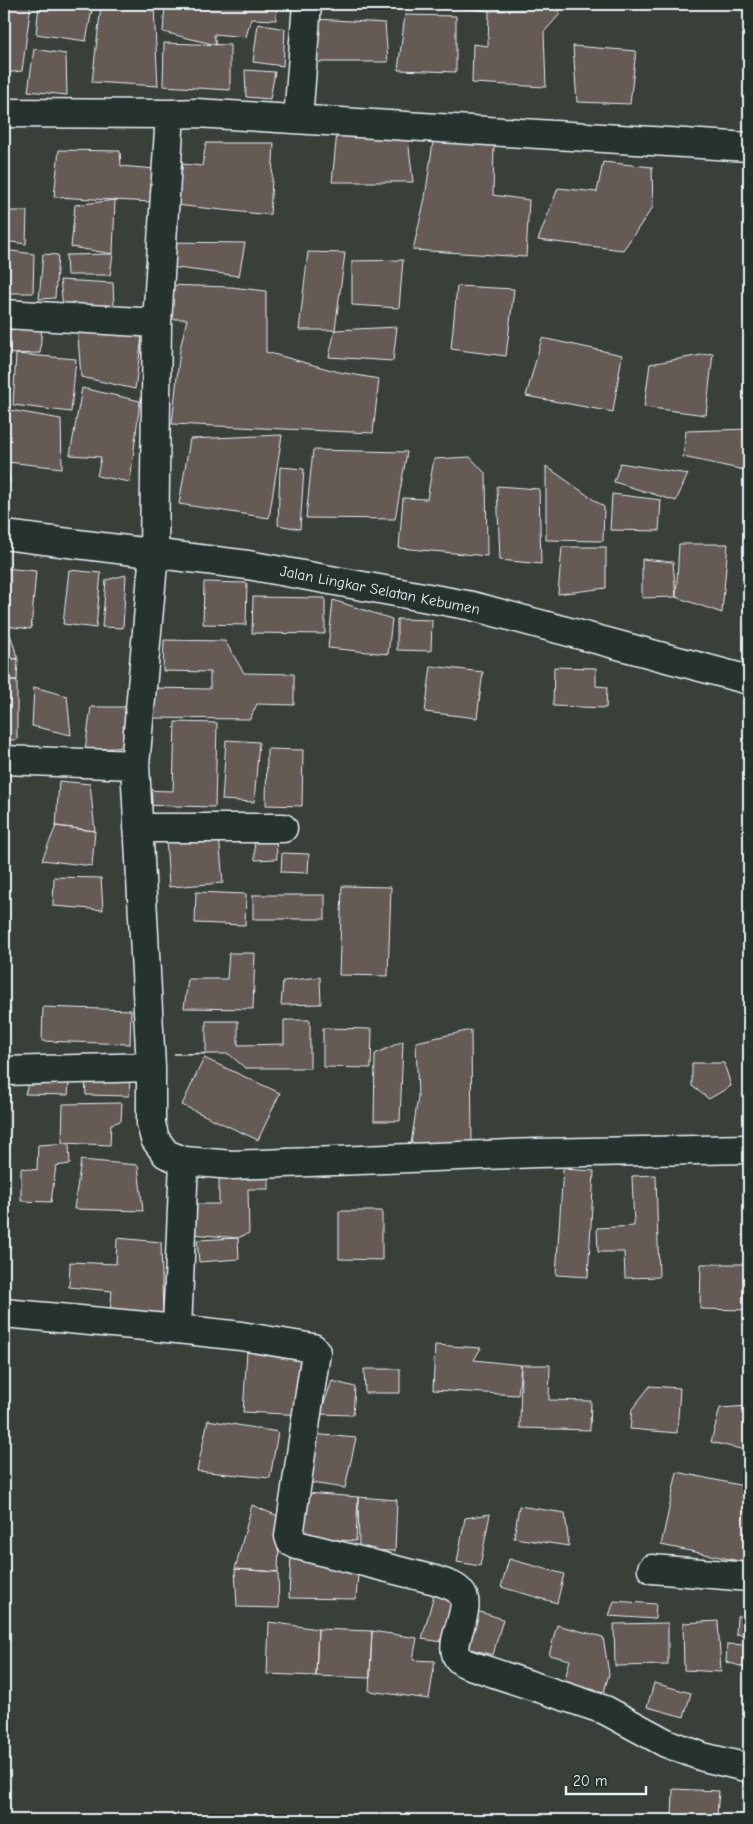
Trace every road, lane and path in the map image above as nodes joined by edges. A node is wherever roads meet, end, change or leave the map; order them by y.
1 (308, 4) edge
2 (4, 113) edge
3 (170, 114) junction
4 (298, 119) junction
5 (749, 147) edge
6 (4, 314) edge
7 (157, 323) junction
8 (4, 535) edge
9 (154, 553) junction
10 (749, 680) edge
11 (4, 760) edge
12 (135, 765) junction
13 (138, 828) junction
14 (283, 828) dead end
15 (150, 1067) junction
16 (4, 1071) edge
17 (749, 1149) edge
18 (184, 1161) junction
19 (4, 1313) edge
20 (177, 1329) junction
21 (652, 1569) dead end
22 (749, 1577) edge
23 (749, 1768) edge

1 - 4 main road
2 - 3 main road
3 - 4 main road
3 - 7 main road
4 - 5 main road
6 - 7 main road
7 - 9 main road
8 - 9 main road, Jalan Lingkar Selatan Kebumen
9 - 10 main road, Jalan Lingkar Selatan Kebumen
9 - 12 main road
11 - 12 main road
12 - 13 main road
13 - 14 main road
13 - 15 main road
15 - 16 main road
15 - 18 main road
17 - 18 main road
18 - 20 main road
19 - 20 main road
20 - 23 main road
21 - 22 main road

